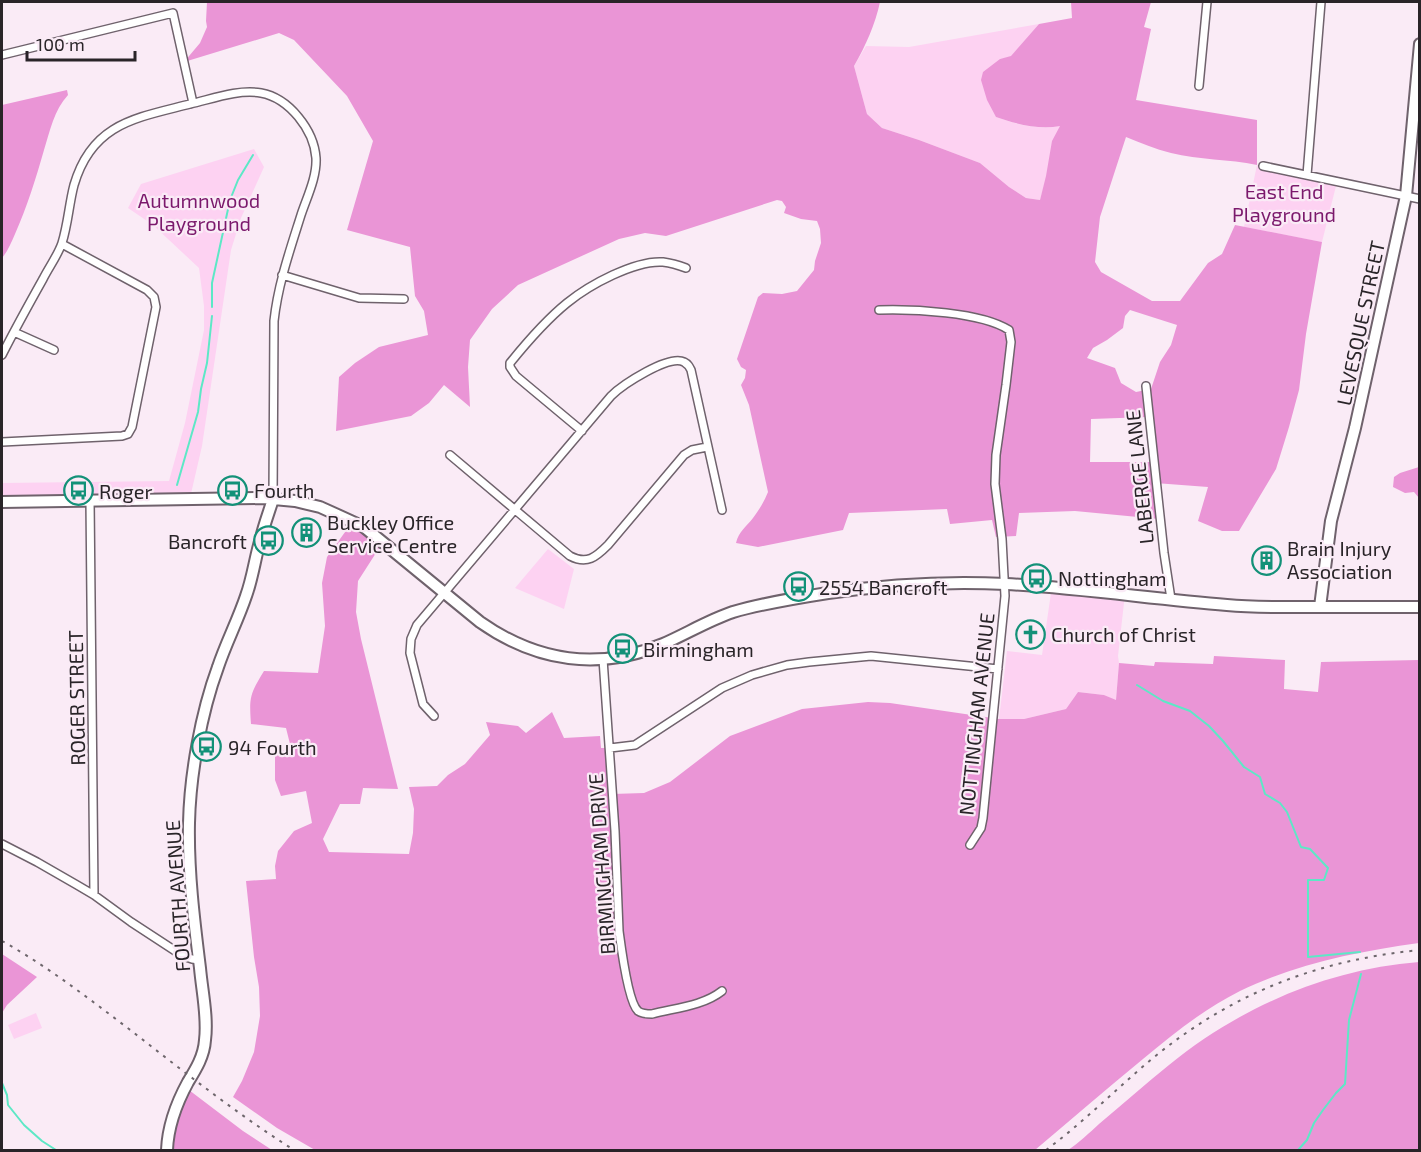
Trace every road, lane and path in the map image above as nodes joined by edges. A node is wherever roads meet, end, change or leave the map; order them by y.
1 (1208, 2) edge
2 (1321, 2) edge
3 (1419, 44) edge
4 (2, 55) edge
5 (1199, 86) dead end
6 (193, 104) junction
7 (1263, 166) dead end
8 (1306, 175) junction
9 (1406, 196) junction
10 (1419, 199) edge
11 (62, 244) junction
12 (686, 268) dead end
13 (282, 274) junction
14 (404, 299) dead end
15 (879, 310) dead end
16 (14, 332) junction
17 (54, 350) dead end
18 (2, 355) edge
19 (1146, 386) dead end
20 (582, 431) junction
21 (2, 442) edge
22 (707, 447) junction
23 (450, 455) dead end
24 (273, 499) junction
25 (90, 500) junction
26 (2, 502) edge
27 (515, 509) junction
28 (722, 510) dead end
29 (1005, 584) junction
30 (444, 593) junction
31 (1171, 599) junction
32 (1320, 607) junction
33 (1419, 607) edge
34 (603, 659) junction
35 (998, 669) junction
36 (434, 716) dead end
37 (610, 748) junction
38 (2, 844) edge
39 (970, 845) dead end
40 (94, 896) junction
41 (199, 960) junction
42 (722, 991) dead end
43 (167, 1150) edge

1 - 5 street
2 - 8 street
3 - 9 main road, LEVESQUE STREET
4 - 6 street
6 - 11 street
6 - 13 street
7 - 8 street
8 - 9 street
9 - 10 street
9 - 32 main road, LEVESQUE STREET
11 - 16 street
11 - 21 street
12 - 20 street
13 - 14 street
13 - 24 street
15 - 29 street, NOTTINGHAM AVENUE
16 - 17 street
16 - 18 street
19 - 31 street, LABERGE LANE
20 - 22 street
20 - 27 street
22 - 27 street
22 - 28 street
23 - 27 street
24 - 25 main road
24 - 30 main road
24 - 41 main road, FOURTH AVENUE
25 - 26 main road
25 - 40 street, ROGER STREET
27 - 30 street
29 - 31 main road
29 - 34 main road
29 - 35 street, NOTTINGHAM AVENUE
30 - 34 main road
30 - 36 street
31 - 32 main road
32 - 33 main road
34 - 37 street, BIRMINGHAM DRIVE
35 - 37 street
35 - 39 street, NOTTINGHAM AVENUE
37 - 42 street, BIRMINGHAM DRIVE
38 - 40 street
40 - 41 street
41 - 43 main road, FOURTH AVENUE

